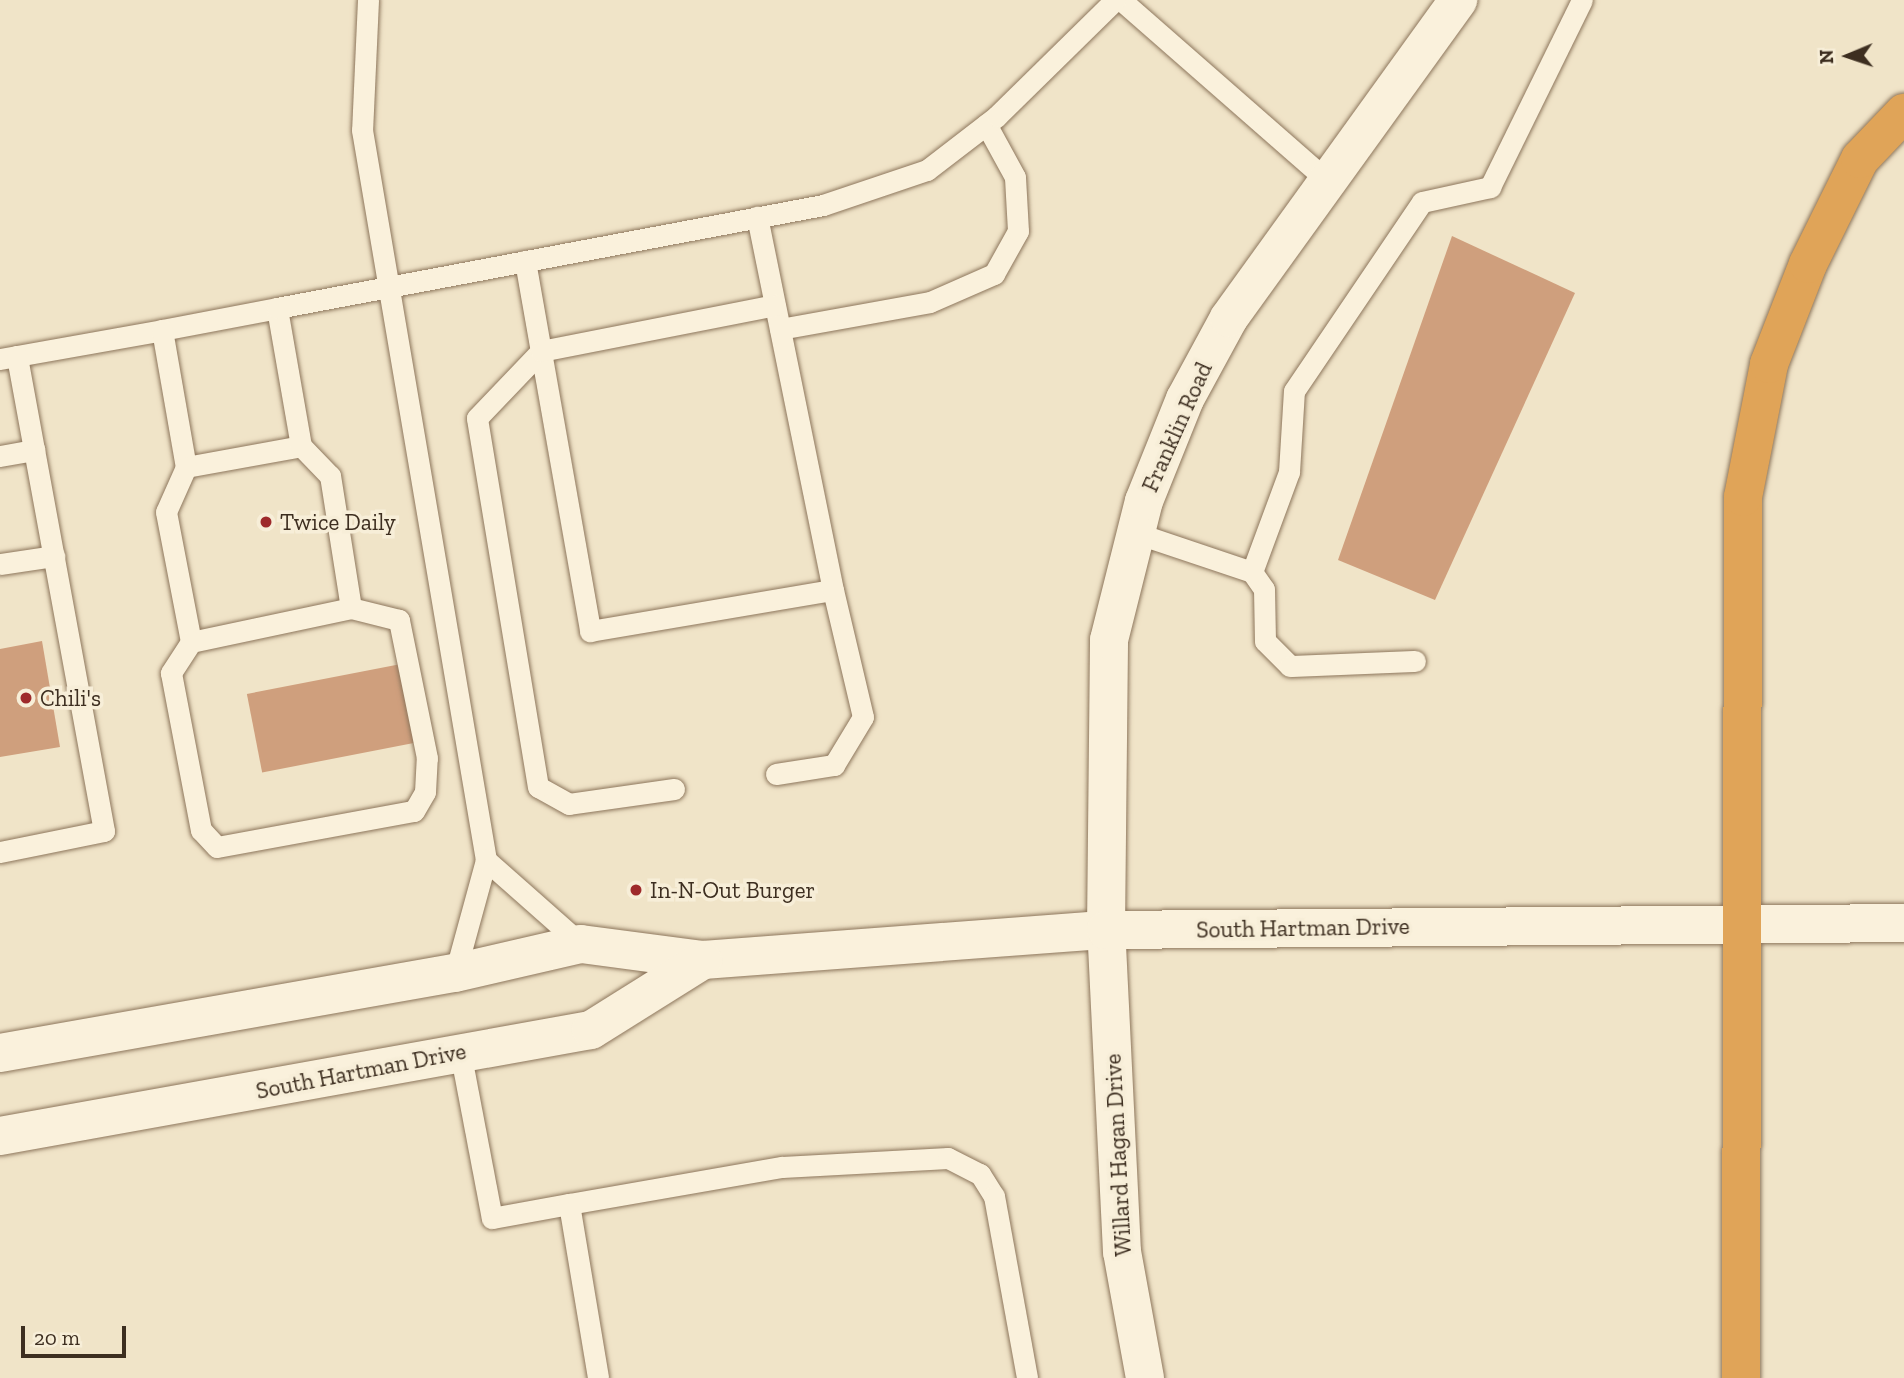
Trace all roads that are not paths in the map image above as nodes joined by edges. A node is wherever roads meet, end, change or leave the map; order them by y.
1 (368, 0) edge
2 (1115, 0) edge
3 (1121, 0) edge
4 (1458, 0) edge
5 (1582, 0) edge
6 (1904, 113) edge
7 (986, 124) junction
8 (1328, 181) junction
9 (757, 218) junction
10 (525, 261) junction
11 (387, 288) junction
12 (775, 305) junction
13 (277, 309) junction
14 (780, 329) junction
15 (162, 330) junction
16 (541, 351) junction
17 (8, 358) edge
18 (301, 446) junction
19 (34, 450) junction
20 (0, 456) edge
21 (186, 467) junction
22 (1136, 533) junction
23 (54, 556) junction
24 (0, 565) edge
25 (1252, 572) junction
26 (833, 590) junction
27 (351, 608) junction
28 (191, 642) junction
29 (1415, 661) dead end
30 (776, 774) dead end
31 (674, 789) dead end
32 (0, 852) edge
33 (486, 860) junction
34 (1904, 923) edge
35 (1745, 928) junction
36 (1106, 930) junction
37 (581, 944) junction
38 (703, 960) junction
39 (455, 973) junction
40 (460, 1051) junction
41 (0, 1054) edge
42 (0, 1136) edge
43 (569, 1204) junction
44 (598, 1378) edge
45 (1027, 1378) edge
46 (1145, 1378) edge
47 (1741, 1378) edge

1 - 11 lane
2 - 7 lane
3 - 8 lane
4 - 8 main road, Franklin Road
5 - 25 lane
6 - 35 highway
7 - 9 lane
7 - 14 lane
8 - 22 main road, Franklin Road
9 - 10 lane
9 - 12 lane
10 - 11 lane
10 - 16 lane
11 - 13 lane
11 - 33 lane
12 - 14 lane
12 - 16 lane
13 - 15 lane
13 - 18 lane
14 - 26 lane
15 - 17 lane
15 - 21 lane
16 - 26 lane
16 - 31 lane
17 - 19 lane
18 - 21 lane
18 - 27 lane
19 - 20 lane
19 - 23 lane
21 - 28 lane
22 - 25 lane
22 - 36 main road, Franklin Road
23 - 24 lane
23 - 32 lane
25 - 29 lane
26 - 30 lane
27 - 28 lane
27 - 28 lane
33 - 37 lane
33 - 39 lane
34 - 35 main road, South Hartman Drive
35 - 36 main road, South Hartman Drive
35 - 47 highway
36 - 38 main road, South Hartman Drive
36 - 46 main road, Willard Hagan Drive
37 - 38 main road, South Hartman Drive
37 - 39 main road, South Hartman Drive
38 - 40 main road, South Hartman Drive
39 - 41 main road, South Hartman Drive
40 - 42 main road, South Hartman Drive
40 - 43 lane
43 - 44 lane
43 - 45 lane

